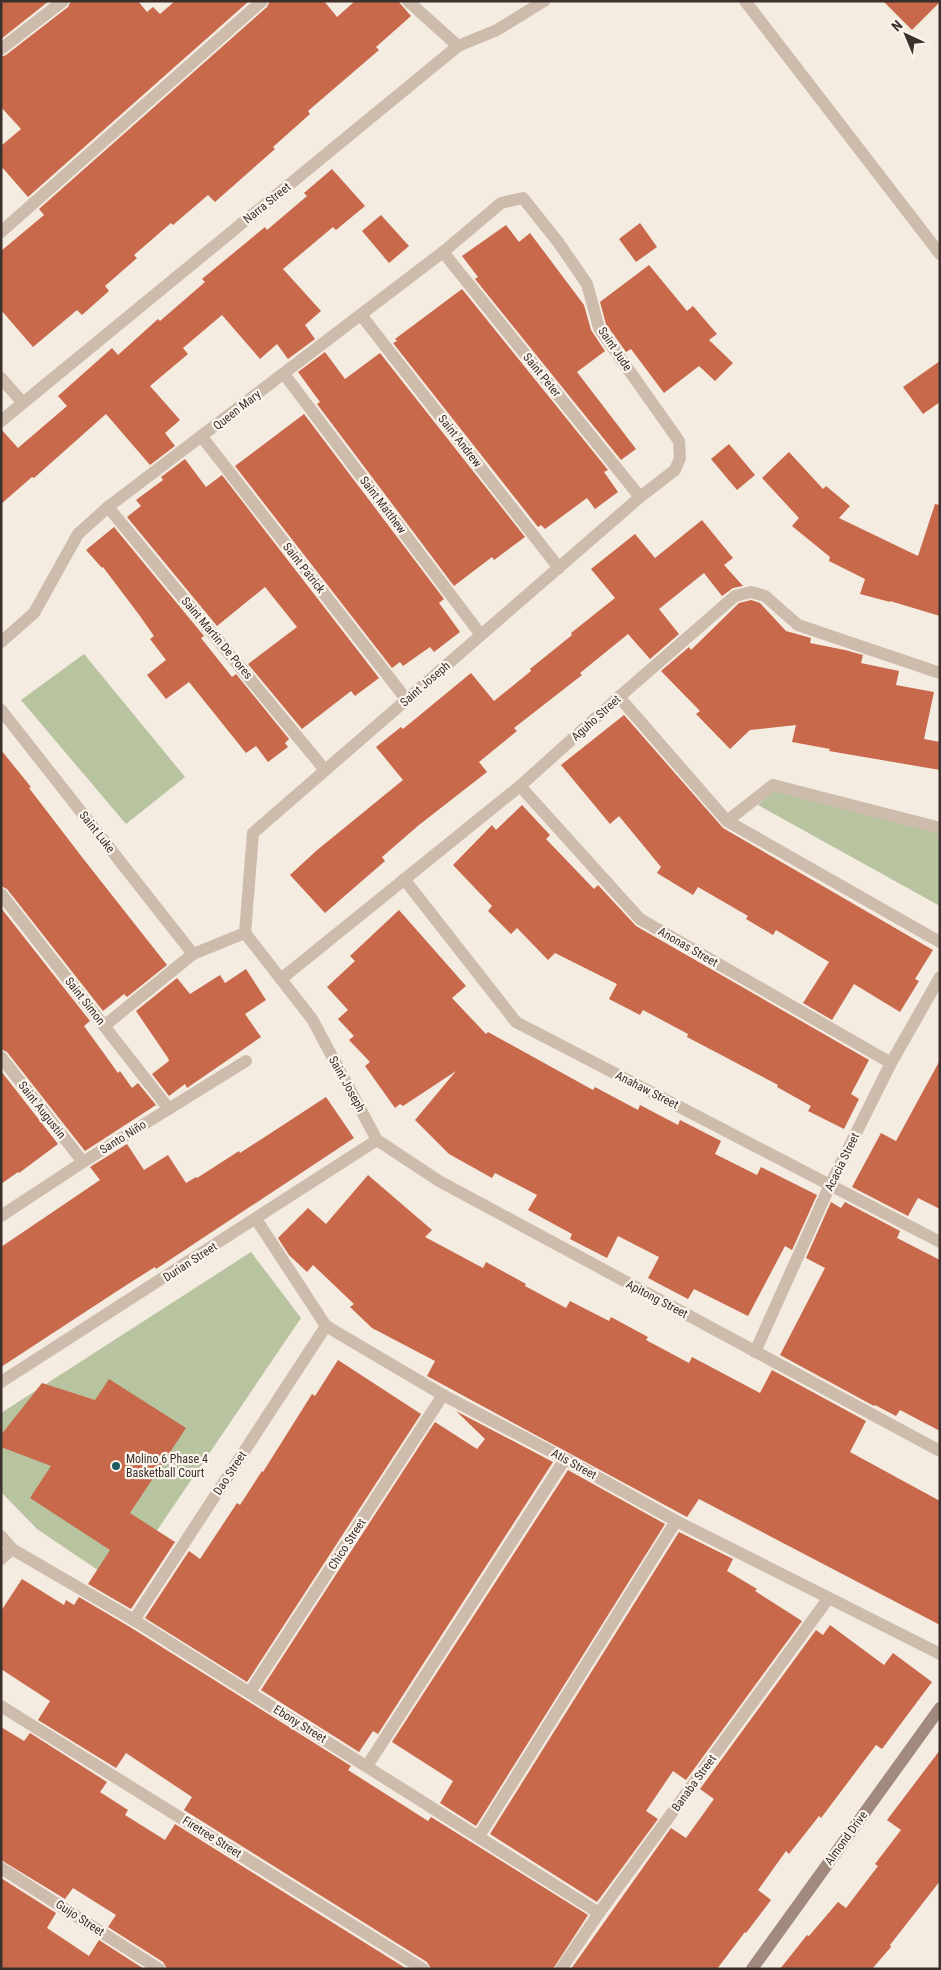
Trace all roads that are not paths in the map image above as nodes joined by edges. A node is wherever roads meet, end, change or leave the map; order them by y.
1 (63, 1) edge
2 (262, 1) edge
3 (408, 1) edge
4 (544, 1) edge
5 (745, 1) edge
6 (458, 46) junction
7 (1, 49) edge
8 (501, 203) joint
9 (1, 232) edge
10 (443, 252) junction
11 (940, 254) edge
12 (361, 315) junction
13 (284, 374) junction
14 (1, 378) edge
15 (23, 403) junction
16 (1, 421) edge
17 (202, 437) junction
18 (675, 470) joint
19 (640, 497) junction
20 (108, 507) junction
21 (559, 568) junction
22 (481, 635) junction
23 (1, 642) edge
24 (940, 673) edge
25 (619, 697) junction
26 (406, 699) junction
27 (1, 710) edge
28 (325, 770) junction
29 (520, 786) junction
30 (727, 821) junction
31 (940, 828) edge
32 (404, 879) junction
33 (1, 894) edge
34 (245, 934) junction
35 (940, 942) edge
36 (193, 954) junction
37 (940, 977) edge
38 (281, 979) junction
39 (104, 1026) junction
40 (1, 1058) edge
41 (246, 1062) dead end
42 (891, 1063) junction
43 (169, 1108) junction
44 (377, 1140) junction
45 (83, 1162) junction
46 (830, 1185) junction
47 (1, 1216) edge
48 (256, 1219) junction
49 (940, 1242) edge
50 (326, 1326) junction
51 (756, 1352) junction
52 (1, 1382) edge
53 (443, 1395) junction
54 (940, 1451) edge
55 (565, 1459) junction
56 (676, 1521) junction
57 (1, 1536) edge
58 (12, 1549) junction
59 (1, 1559) edge
60 (828, 1599) junction
61 (134, 1620) junction
62 (940, 1654) edge
63 (250, 1692) junction
64 (1, 1706) edge
65 (940, 1708) edge
66 (367, 1766) junction
67 (480, 1836) junction
68 (1, 1868) edge
69 (599, 1913) junction
70 (159, 1969) edge
71 (423, 1969) edge
72 (561, 1969) edge
73 (752, 1969) edge

1 - 7 street
2 - 9 street
3 - 6 street
4 - 6 street, Narra Street
5 - 11 street
6 - 15 street, Narra Street
8 - 10 street, Queen Mary
8 - 18 street, Saint Jude
10 - 12 street, Queen Mary
10 - 19 street, Saint Peter
12 - 13 street, Queen Mary
12 - 21 street, Saint Andrew
13 - 17 street, Queen Mary
13 - 22 street, Saint Matthew
14 - 15 street
15 - 16 street, Narra Street
17 - 20 street, Queen Mary
17 - 26 street, Saint Patrick
18 - 19 street, Saint Joseph
19 - 21 street, Saint Joseph
20 - 23 street, Queen Mary
20 - 28 street, Saint Martin De Pores
21 - 22 street, Saint Joseph
22 - 26 street, Saint Joseph
24 - 25 street, Aguho Street
25 - 29 street, Aguho Street
25 - 30 street
26 - 28 street, Saint Joseph
27 - 36 street, Saint Luke
28 - 34 street, Saint Joseph
29 - 32 street, Aguho Street
29 - 42 street, Anonas Street
30 - 31 street
30 - 35 street
32 - 38 street, Aguho Street
32 - 46 street, Anahaw Street
33 - 39 street, Saint Simon
34 - 36 street
34 - 38 street, Saint Joseph
36 - 39 street
37 - 42 street, Acacia Street
38 - 44 street, Saint Joseph
39 - 43 street, Saint Simon
40 - 45 street, Saint Augustin
41 - 43 street, Santo Niño
42 - 46 street, Acacia Street
43 - 45 street, Santo Niño
44 - 48 street, Durian Street
44 - 51 street, Apitong Street
45 - 47 street, Santo Niño
46 - 49 street, Anahaw Street
46 - 51 street, Acacia Street
48 - 50 street, Atis Street
48 - 52 street, Durian Street
50 - 53 street, Atis Street
50 - 61 street, Dao Street
51 - 54 street, Apitong Street
53 - 55 street, Atis Street
53 - 63 street, Chico Street
55 - 56 street, Atis Street
55 - 66 street
56 - 60 street, Atis Street
56 - 67 street
57 - 58 street, Ebony Street
58 - 59 street
58 - 61 street, Ebony Street
60 - 62 street, Atis Street
60 - 69 street, Banaba Street
61 - 63 street, Ebony Street
63 - 66 street, Ebony Street
64 - 71 street, Firetree Street
65 - 73 street, Almond Drive
66 - 67 street, Ebony Street
67 - 69 street, Ebony Street
68 - 70 street, Guijo Street
69 - 72 street, Banaba Street

